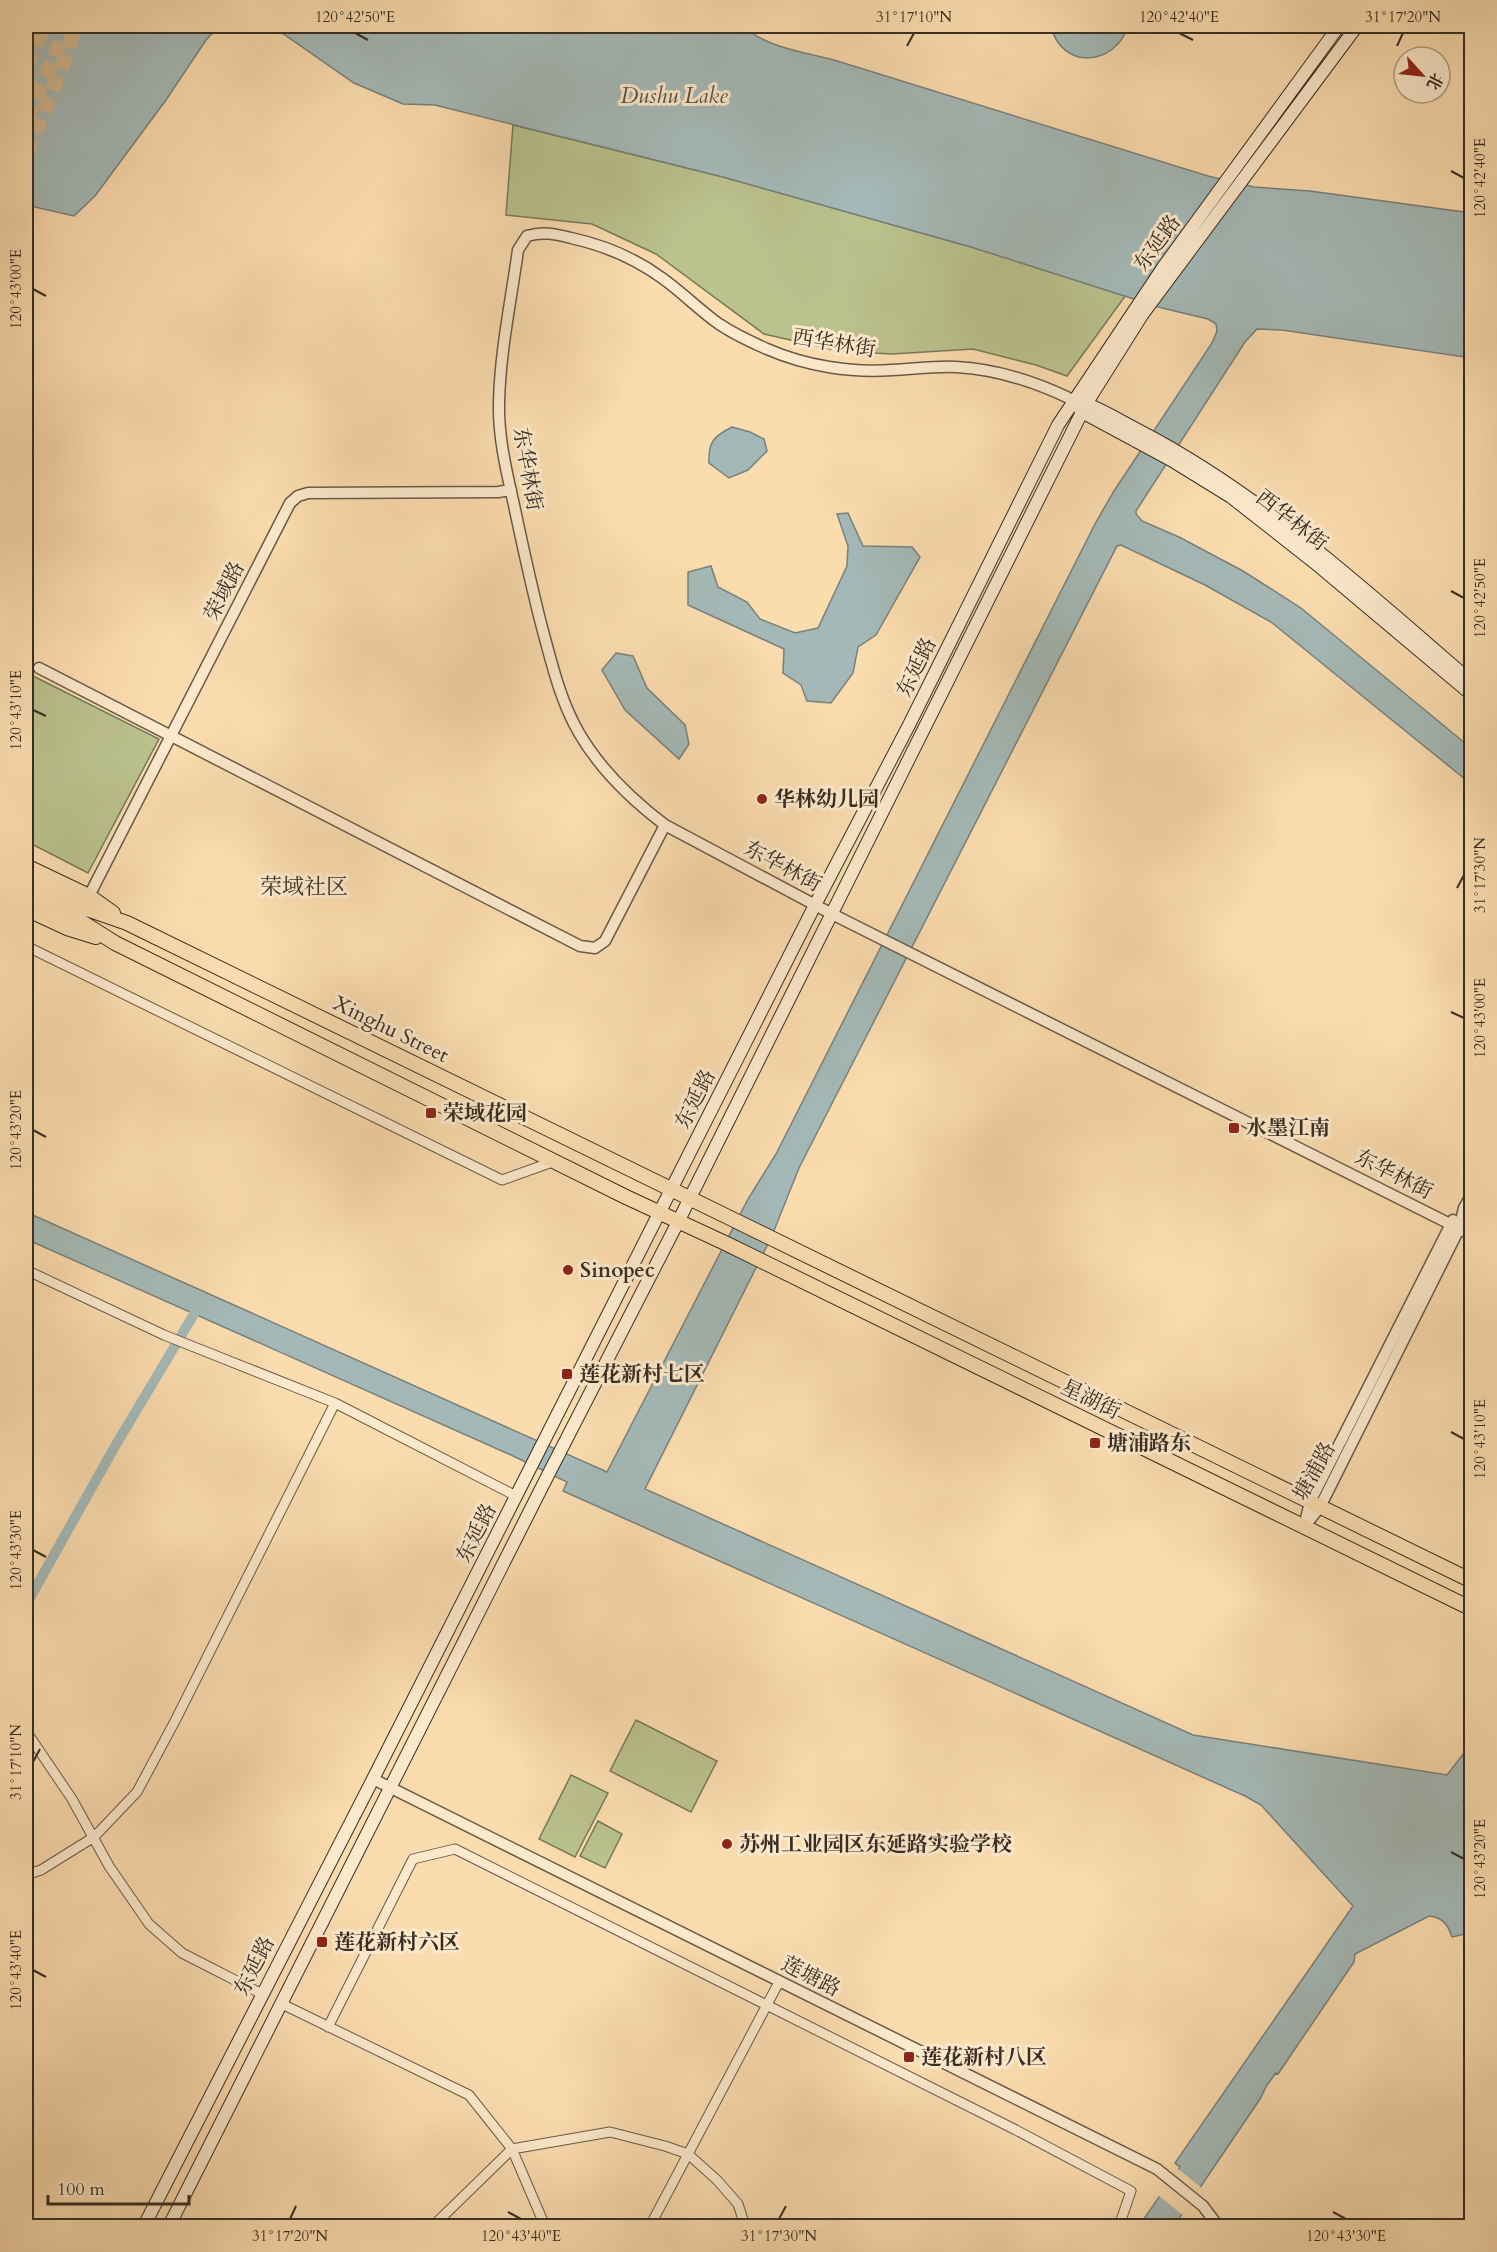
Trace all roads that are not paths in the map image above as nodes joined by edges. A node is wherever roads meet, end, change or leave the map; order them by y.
1 (1339, 26) edge
2 (1357, 26) edge
3 (1247, 162) junction
4 (545, 232) joint
5 (1137, 313) junction
6 (1073, 400) junction
7 (1084, 408) junction
8 (1174, 455) junction
9 (511, 490) junction
10 (39, 668) dead end
11 (1472, 682) edge
12 (1472, 695) edge
13 (171, 737) junction
14 (665, 825) junction
15 (26, 866) edge
16 (26, 880) edge
17 (26, 894) edge
18 (89, 896) junction
19 (815, 905) junction
20 (26, 909) edge
21 (832, 914) junction
22 (127, 923) junction
23 (115, 943) junction
24 (26, 946) edge
25 (555, 1161) junction
26 (671, 1190) junction
27 (1472, 1194) edge
28 (690, 1198) junction
29 (660, 1213) junction
30 (736, 1221) joint
31 (678, 1222) junction
32 (1454, 1227) junction
33 (1472, 1235) edge
34 (26, 1270) edge
35 (335, 1403) junction
36 (516, 1496) junction
37 (1315, 1504) junction
38 (1304, 1527) junction
39 (1472, 1581) edge
40 (1472, 1609) edge
41 (26, 1731) edge
42 (373, 1779) junction
43 (391, 1789) junction
44 (94, 1837) junction
45 (26, 1875) edge
46 (779, 1982) junction
47 (262, 1994) junction
48 (282, 2004) junction
49 (766, 2005) junction
50 (328, 2027) junction
51 (512, 2149) junction
52 (688, 2154) junction
53 (144, 2226) edge
54 (169, 2226) edge
55 (433, 2226) edge
56 (545, 2226) edge
57 (650, 2226) edge
58 (745, 2226) edge
59 (1119, 2226) edge
60 (1218, 2226) edge

1 - 3 main road, 东延路
2 - 3 main road, 东延路
3 - 5 main road, 东延路
4 - 6 street, 西华林街
4 - 9 street, 东华林街
5 - 6 main road, 东延路
5 - 7 main road, 东延路
6 - 7 main road, 西华林街
6 - 19 main road, 东延路
7 - 8 main road, 西华林街
7 - 21 main road, 东延路
8 - 11 main road, 西华林街
8 - 12 main road, 西华林街
9 - 13 street, 荣域路
9 - 14 street, 东华林街
10 - 13 street
13 - 14 street
13 - 18 street, 荣域路
14 - 19 street, 东华林街
15 - 18 main road
16 - 22 main road, Xinghu Street
17 - 23 main road
18 - 22 main road
19 - 21 street, 东华林街
19 - 26 main road, 东延路
20 - 23 main road
21 - 28 main road, 东延路
21 - 32 street, 东华林街
22 - 26 main road, Xinghu Street
23 - 25 main road
24 - 25 street
25 - 29 main road
26 - 28 main road, Xinghu Street
26 - 29 main road, 东延路
27 - 32 street, 塘浦路
28 - 30 main road, Xinghu Street
28 - 31 main road, 东延路
29 - 31 main road
29 - 36 main road, 东延路
30 - 37 main road, 星湖街
31 - 38 main road, 星湖街
31 - 43 main road, 东延路
32 - 33 street, 东华林街
32 - 37 street, 塘浦路
34 - 35 street
35 - 36 street
35 - 44 street
36 - 42 main road, 东延路
37 - 38 street, 塘浦路
37 - 39 main road, 星湖街
38 - 40 main road, 星湖街
41 - 44 street
42 - 43 street, 莲塘路
42 - 47 main road, 东延路
43 - 46 street, 莲塘路
43 - 48 main road, 东延路
44 - 45 street
44 - 47 street
46 - 49 street
46 - 60 street, 莲塘路
47 - 53 main road, 东延路
48 - 50 street
48 - 54 main road, 东延路
49 - 50 street
49 - 52 street
49 - 59 street
50 - 51 street
51 - 52 street
51 - 55 street
51 - 56 street
52 - 57 street
52 - 58 street

